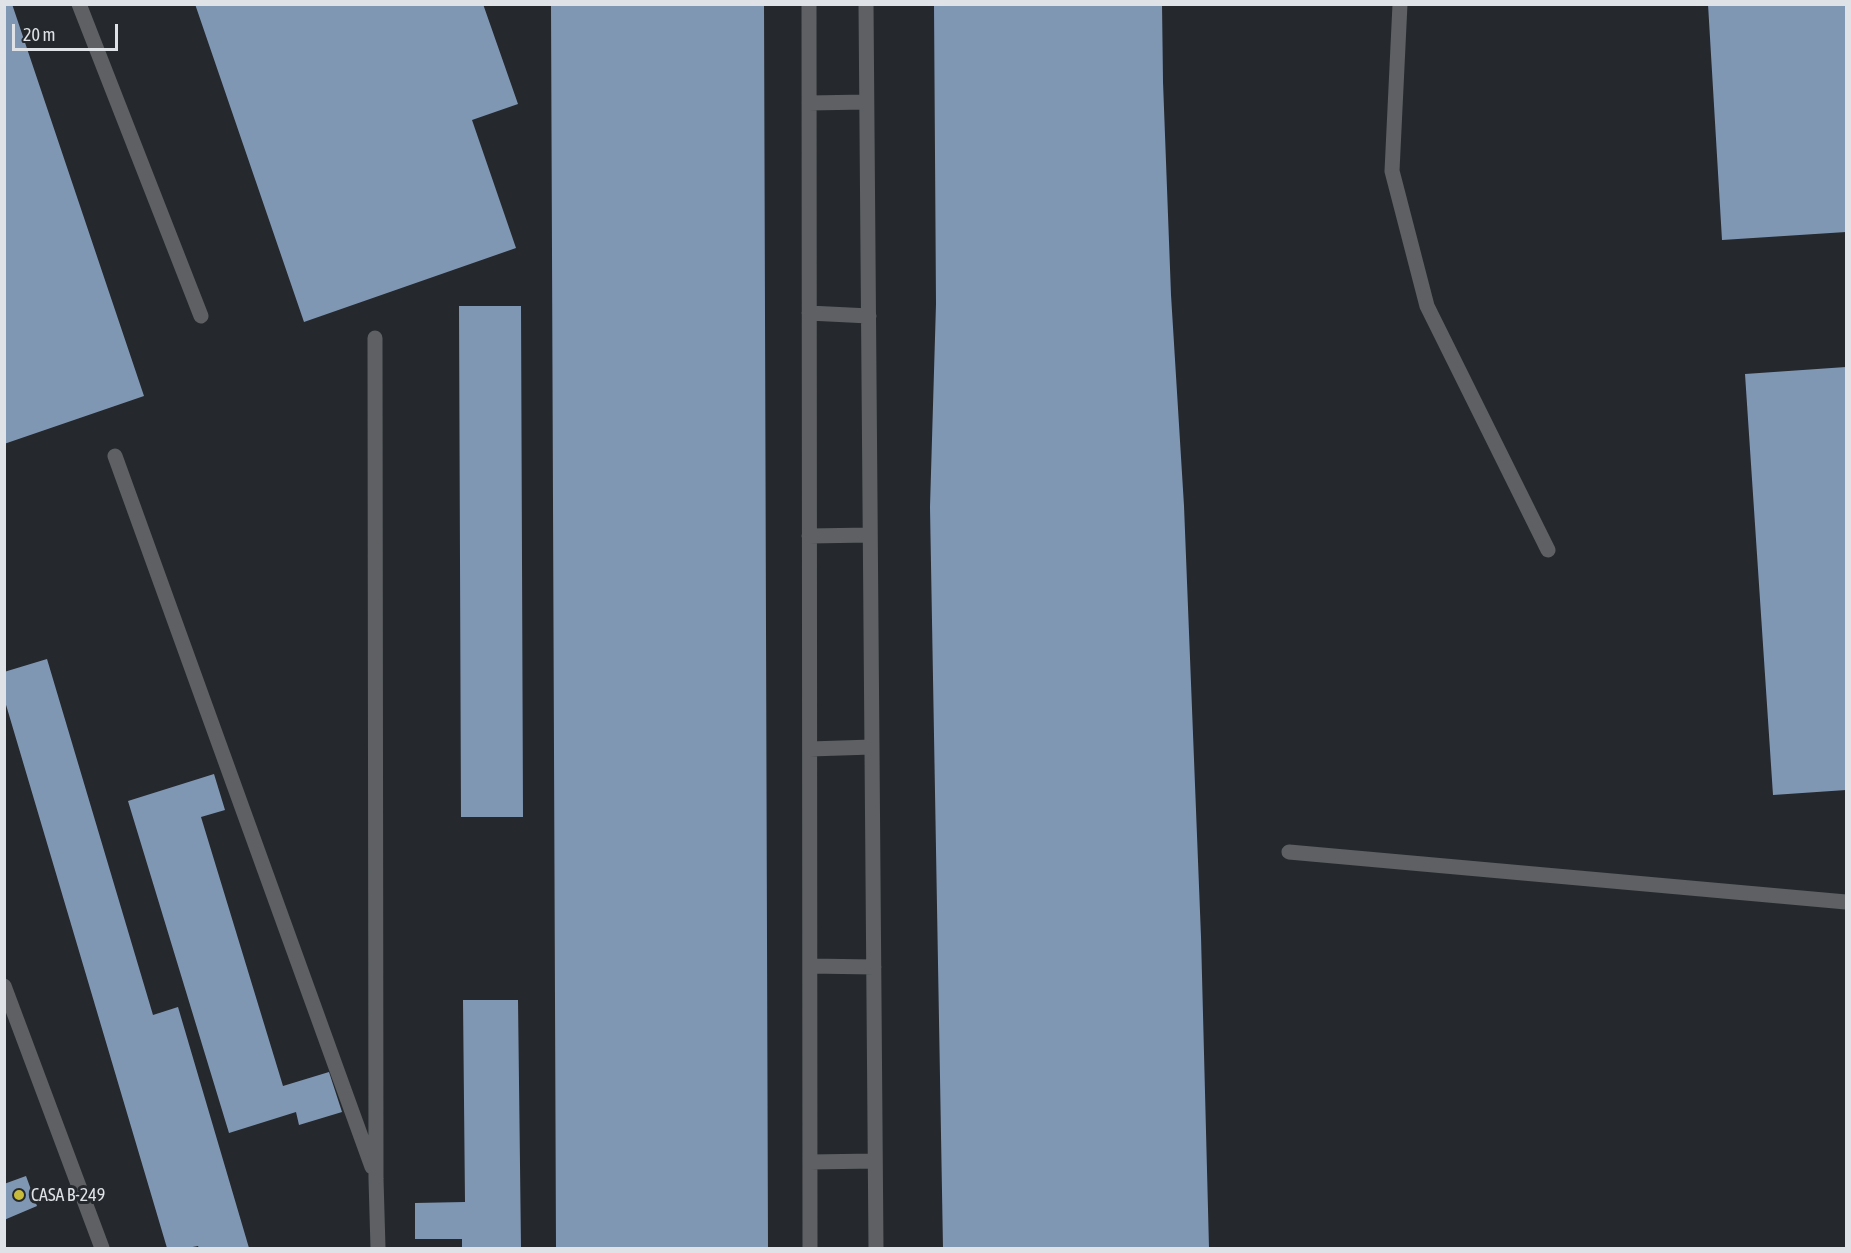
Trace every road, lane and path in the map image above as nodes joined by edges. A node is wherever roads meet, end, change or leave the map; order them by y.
1 (79, 4) edge
2 (809, 4) edge
3 (866, 4) edge
4 (1400, 4) edge
5 (809, 102) junction
6 (866, 102) junction
7 (809, 313) junction
8 (201, 316) dead end
9 (869, 316) junction
10 (375, 339) dead end
11 (116, 456) dead end
12 (870, 535) junction
13 (809, 536) junction
14 (1548, 550) dead end
15 (872, 747) junction
16 (810, 749) junction
17 (1289, 852) dead end
18 (1846, 902) edge
19 (810, 966) junction
20 (874, 966) junction
21 (4, 986) edge
22 (875, 1161) junction
23 (810, 1162) junction
24 (376, 1179) junction
25 (102, 1248) edge
26 (378, 1248) edge
27 (810, 1248) edge
28 (876, 1248) edge

1 - 8 street
2 - 5 street
3 - 6 street
4 - 14 street
5 - 6 street
5 - 7 street
6 - 9 street
7 - 9 street
7 - 13 street
9 - 12 street
10 - 24 street
11 - 24 street
12 - 13 street
12 - 15 street
13 - 16 street
15 - 16 street
15 - 20 street
16 - 19 street
17 - 18 street
19 - 20 street
19 - 23 street
20 - 22 street
21 - 25 street
22 - 23 street
22 - 28 street
23 - 27 street
24 - 26 street

